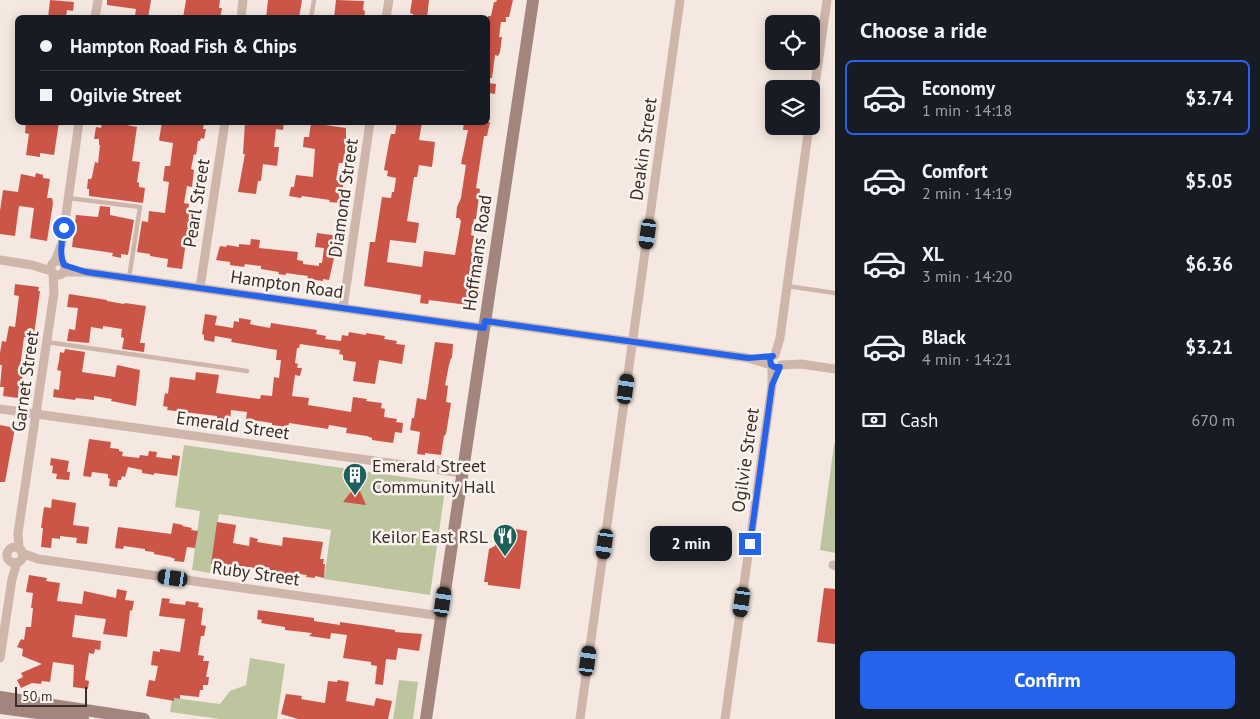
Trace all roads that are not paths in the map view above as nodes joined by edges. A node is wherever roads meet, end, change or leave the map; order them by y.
1 (98, 0) edge
2 (243, 0) edge
3 (314, 0) edge
4 (389, 0) edge
5 (533, 0) edge
6 (680, 0) edge
7 (827, 0) edge
8 (96, 15) edge
9 (241, 15) edge
10 (312, 15) edge
11 (386, 15) edge
12 (816, 80) edge
13 (80, 125) edge
14 (225, 125) edge
15 (370, 125) edge
16 (808, 135) edge
17 (68, 198) junction
18 (0, 260) edge
19 (58, 268) junction
20 (129, 278) junction
21 (787, 286) junction
22 (200, 288) junction
23 (835, 293) edge
24 (343, 308) junction
25 (484, 324) junction
26 (633, 341) junction
27 (47, 342) junction
28 (777, 361) junction
29 (835, 369) edge
30 (247, 371) dead end
31 (0, 409) edge
32 (36, 414) junction
33 (462, 473) junction
34 (12, 555) edge
35 (441, 616) junction
36 (0, 658) edge
37 (0, 697) edge
38 (0, 708) edge
39 (36, 711) edge
40 (83, 719) edge
41 (144, 719) edge
42 (426, 719) edge
43 (580, 719) edge
44 (726, 719) edge

1 - 8 street
2 - 9 street
3 - 10 lane
4 - 11 street
5 - 25 main road, Hoffmans Road
6 - 26 street, Deakin Street
7 - 12 street
13 - 17 street, Garnet Street
14 - 22 street, Pearl Street
15 - 24 street, Diamond Street
16 - 21 street, Ogilvie Street
17 - 19 street, Garnet Street
17 - 20 lane
18 - 19 street, Hampton Road
19 - 20 street, Hampton Road
19 - 27 street, Garnet Street
20 - 22 street, Hampton Road
21 - 23 lane
21 - 28 street, Ogilvie Street
22 - 24 street, Hampton Road
24 - 25 street, Hampton Road
25 - 26 street, Hampton Road
25 - 33 main road, Hoffmans Road
26 - 28 street, Hampton Road
26 - 43 street, Deakin Street
27 - 30 lane
27 - 32 street, Garnet Street
28 - 29 street
28 - 44 street, Ogilvie Street
31 - 32 street, Emerald Street
32 - 33 street, Emerald Street
32 - 34 street, Garnet Street
33 - 35 main road, Hoffmans Road
34 - 35 street, Ruby Street
34 - 36 street, Garnet Street
35 - 42 main road, Hoffmans Road
37 - 39 main road
38 - 39 main road
39 - 40 main road
39 - 41 main road

